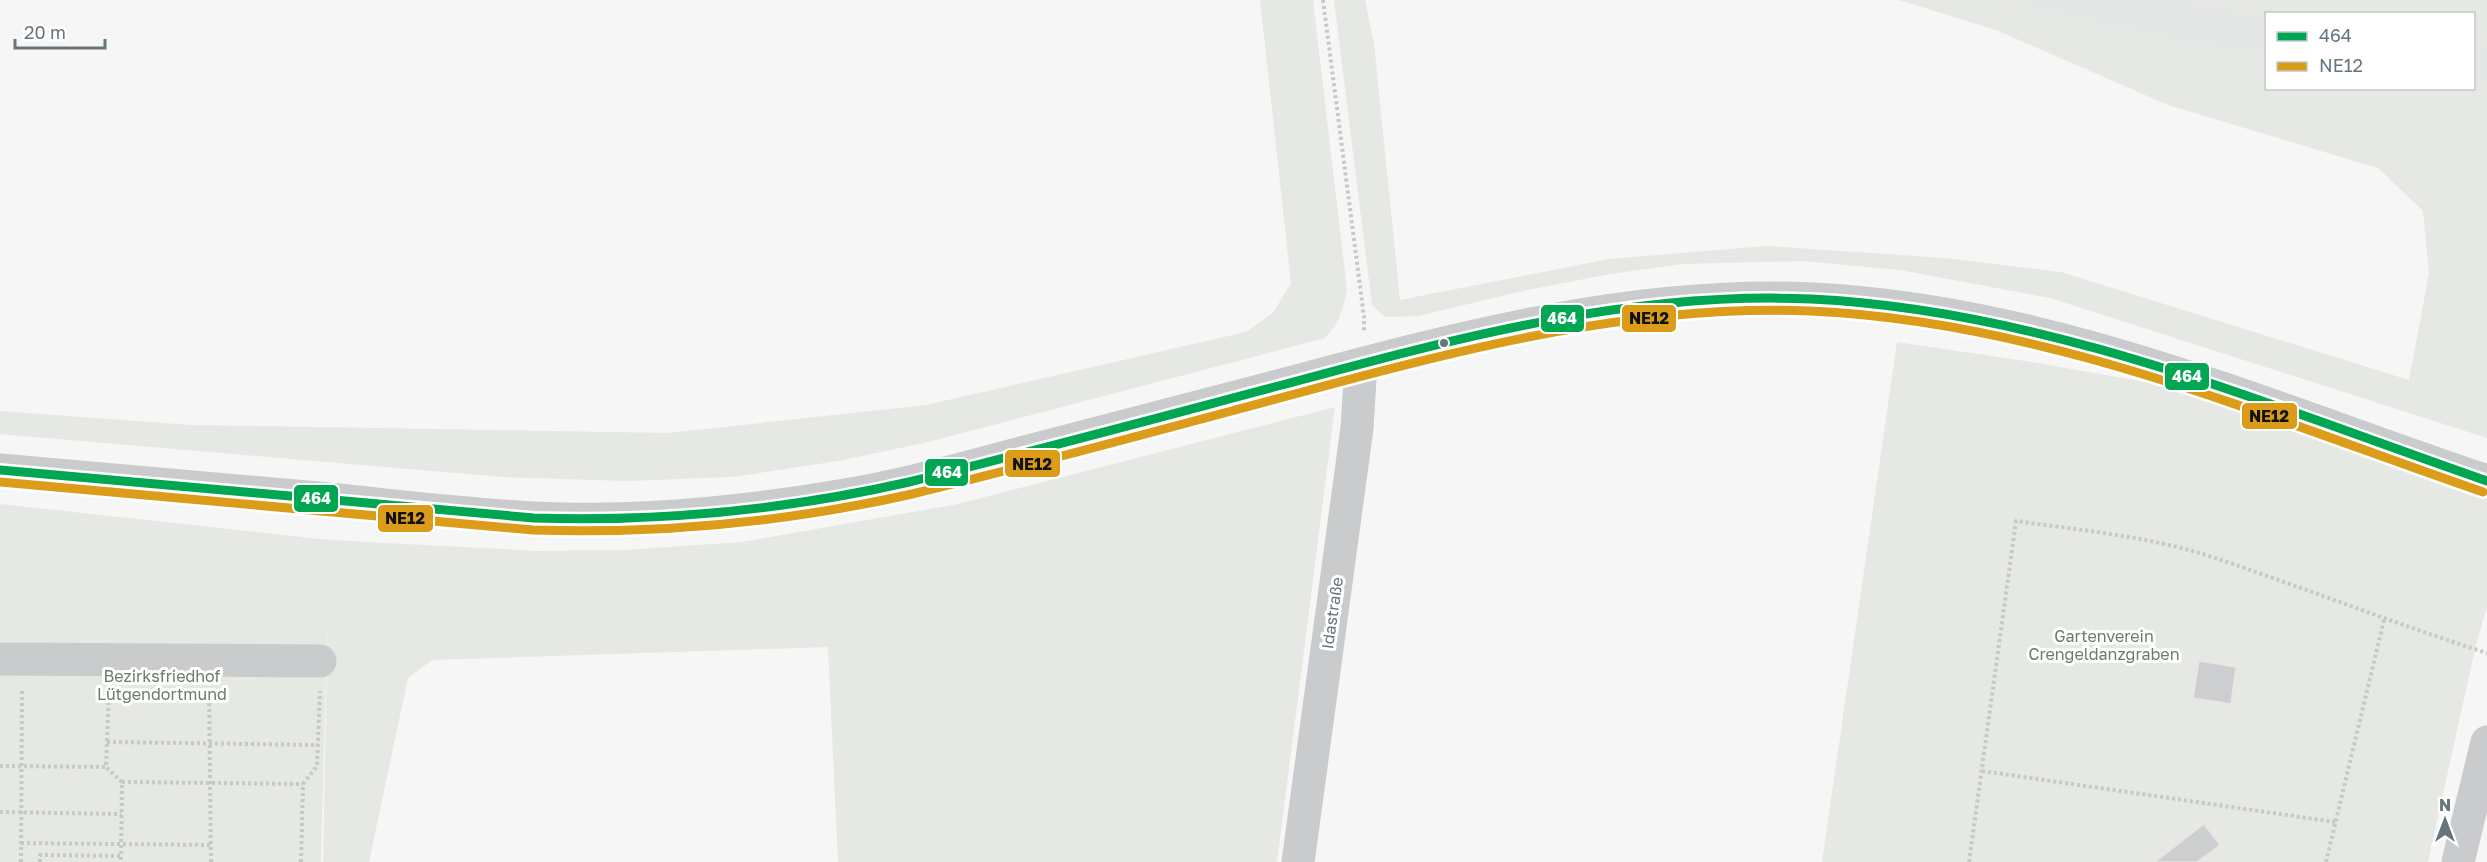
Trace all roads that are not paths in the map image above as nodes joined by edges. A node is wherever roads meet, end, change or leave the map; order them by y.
1 (1361, 364) junction
2 (0, 470) edge
3 (2487, 481) edge
4 (11, 659) edge
5 (321, 661) road end
6 (2487, 742) edge
7 (1298, 862) edge
8 (2458, 862) edge

1 - 2 street
1 - 3 street
1 - 7 street, Idastraße
4 - 5 street
6 - 8 street

